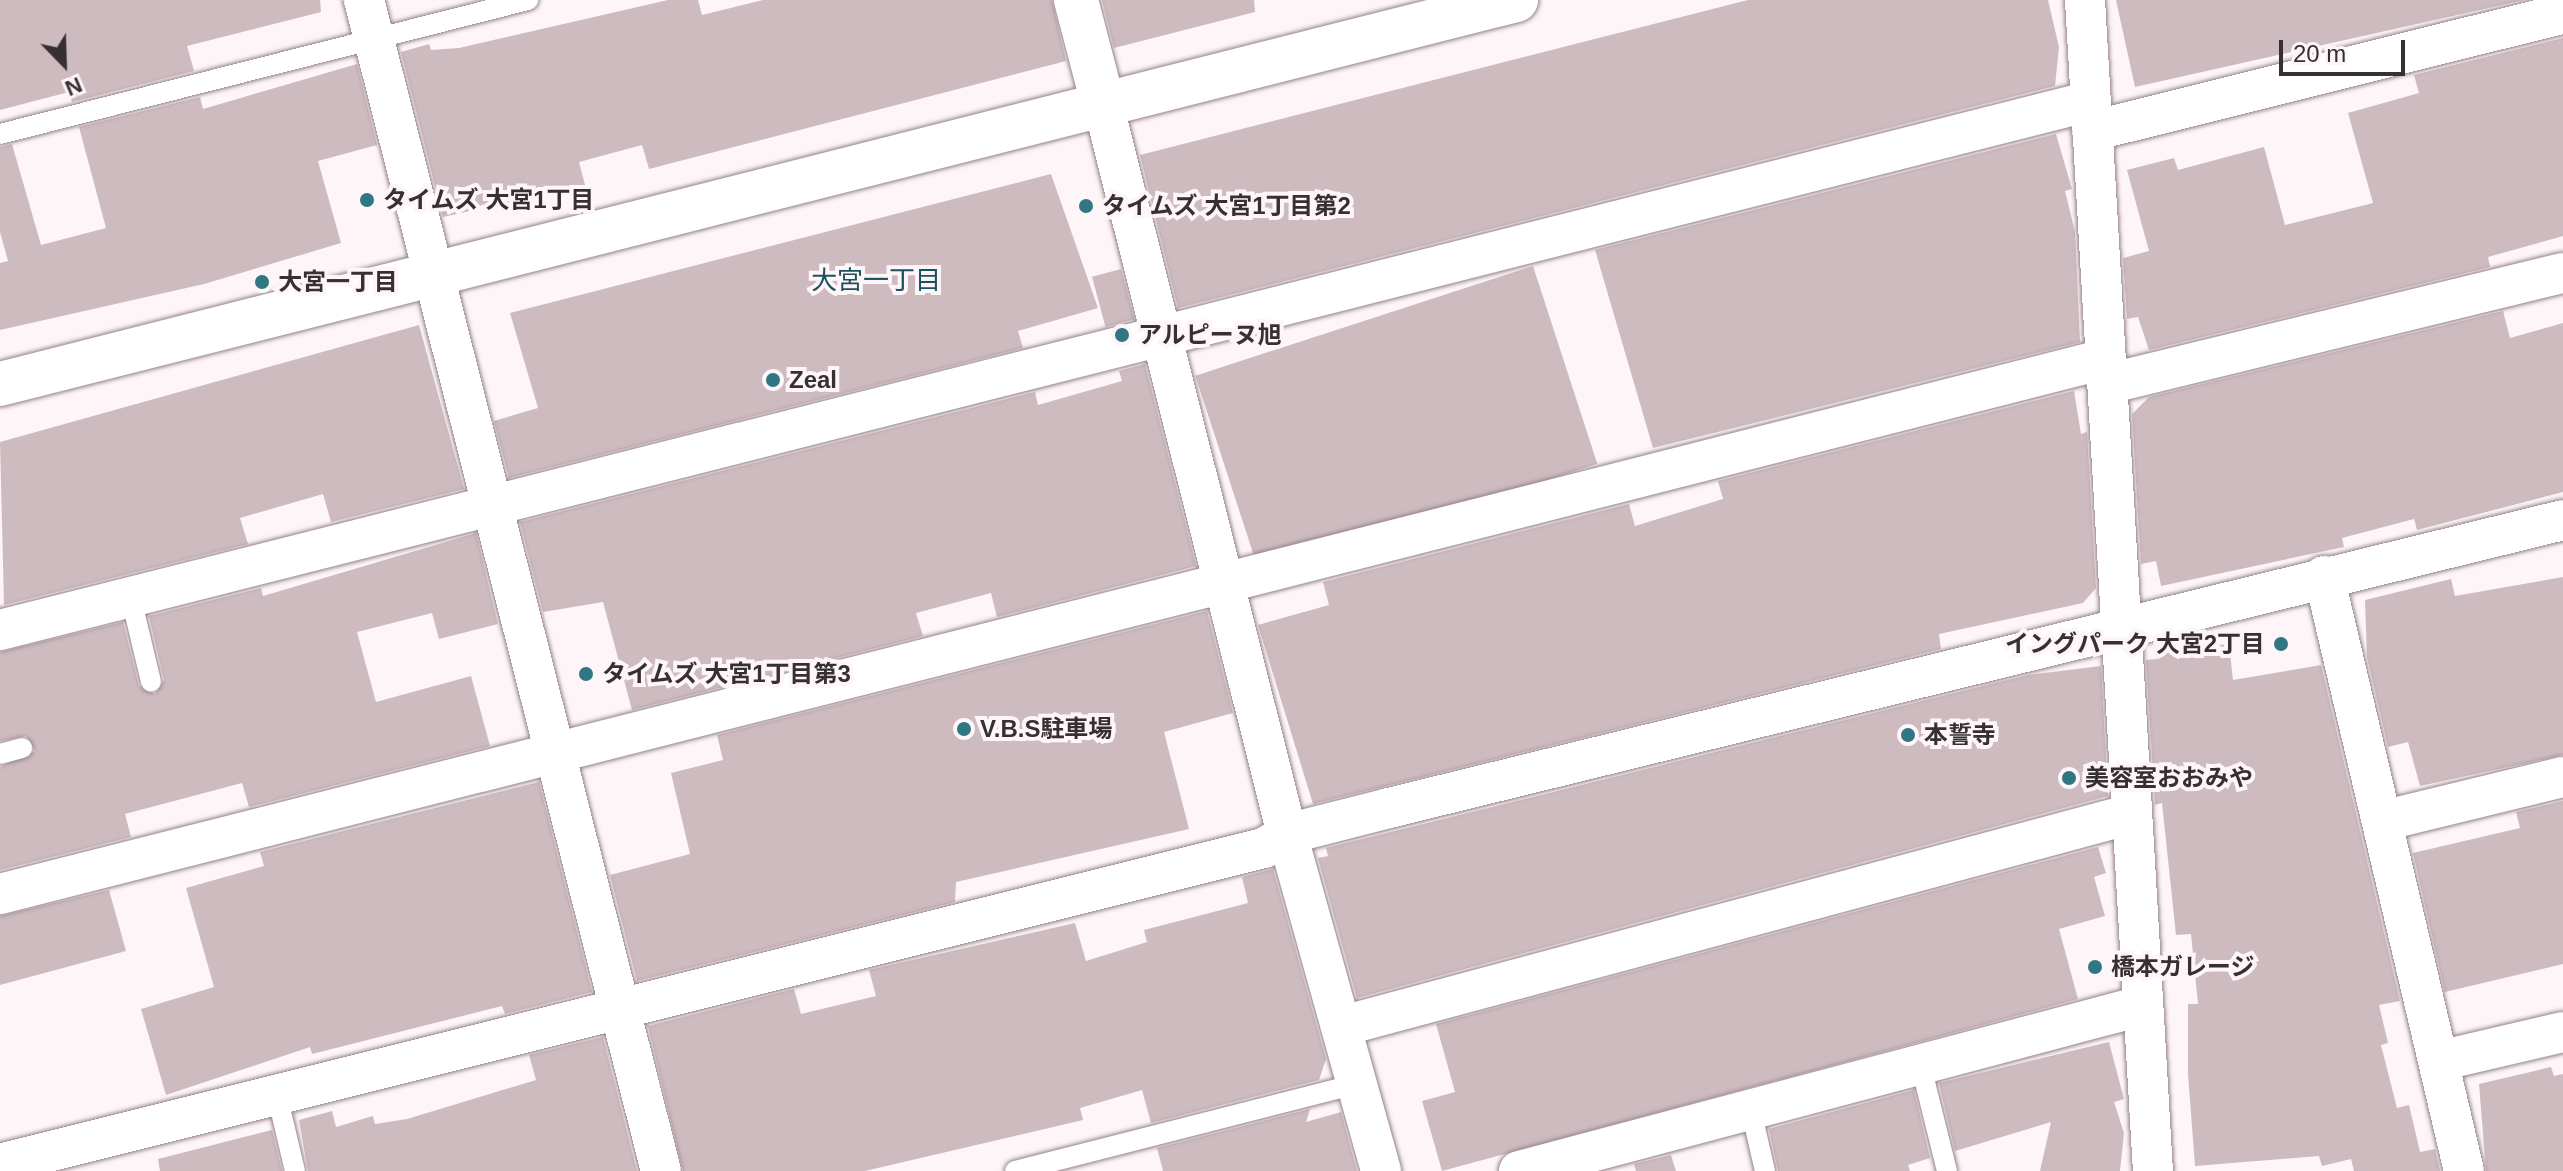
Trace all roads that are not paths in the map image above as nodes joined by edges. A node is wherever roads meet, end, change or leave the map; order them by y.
1 (364, 0) edge
2 (528, 0) edge
3 (1076, 0) edge
4 (1516, 0) edge
5 (2085, 0) edge
6 (2563, 14) edge
7 (373, 39) junction
8 (1103, 104) junction
9 (2091, 116) junction
10 (0, 134) edge
11 (2563, 273) edge
12 (435, 274) junction
13 (1161, 334) junction
14 (2106, 372) junction
15 (0, 384) edge
16 (490, 506) junction
17 (2563, 520) edge
18 (2324, 576) junction
19 (1226, 581) junction
20 (131, 598) junction
21 (2120, 625) junction
22 (0, 630) edge
23 (151, 682) dead end
24 (22, 748) dead end
25 (0, 754) edge
26 (553, 755) junction
27 (2563, 777) edge
28 (2131, 814) junction
29 (2382, 821) junction
30 (1287, 834) junction
31 (0, 894) edge
32 (2141, 1006) junction
33 (619, 1009) junction
34 (1342, 1026) junction
35 (2563, 1032) edge
36 (2439, 1061) junction
37 (1921, 1066) junction
38 (1357, 1084) junction
39 (277, 1095) junction
40 (1751, 1110) junction
41 (3, 1160) edge
42 (295, 1171) edge
43 (661, 1171) edge
44 (1015, 1171) edge
45 (1381, 1171) edge
46 (1519, 1171) edge
47 (1765, 1171) edge
48 (1947, 1171) edge
49 (2153, 1171) edge
50 (2464, 1171) edge

1 - 7 street
2 - 7 lane
3 - 8 street
4 - 8 street
5 - 9 street
6 - 9 street
7 - 10 lane
7 - 12 street
8 - 12 street
8 - 13 street
9 - 13 street
9 - 14 street
11 - 14 street
12 - 15 street
12 - 16 street
13 - 16 street
13 - 19 street
14 - 19 street
14 - 21 street
16 - 20 street
16 - 26 street
17 - 18 street
18 - 21 street
18 - 29 street
19 - 26 street
19 - 30 street
20 - 22 street
20 - 23 lane
21 - 28 street
21 - 30 street
24 - 25 lane
26 - 31 street
26 - 33 street
27 - 29 street
28 - 32 street
28 - 34 street
29 - 36 street
30 - 33 street
30 - 34 street
32 - 37 street
32 - 49 street
33 - 39 street
33 - 43 street
34 - 38 street
35 - 36 street
36 - 50 street
37 - 40 street
37 - 48 lane
38 - 44 lane
38 - 45 street
39 - 41 street
39 - 42 lane
40 - 46 street
40 - 47 lane

